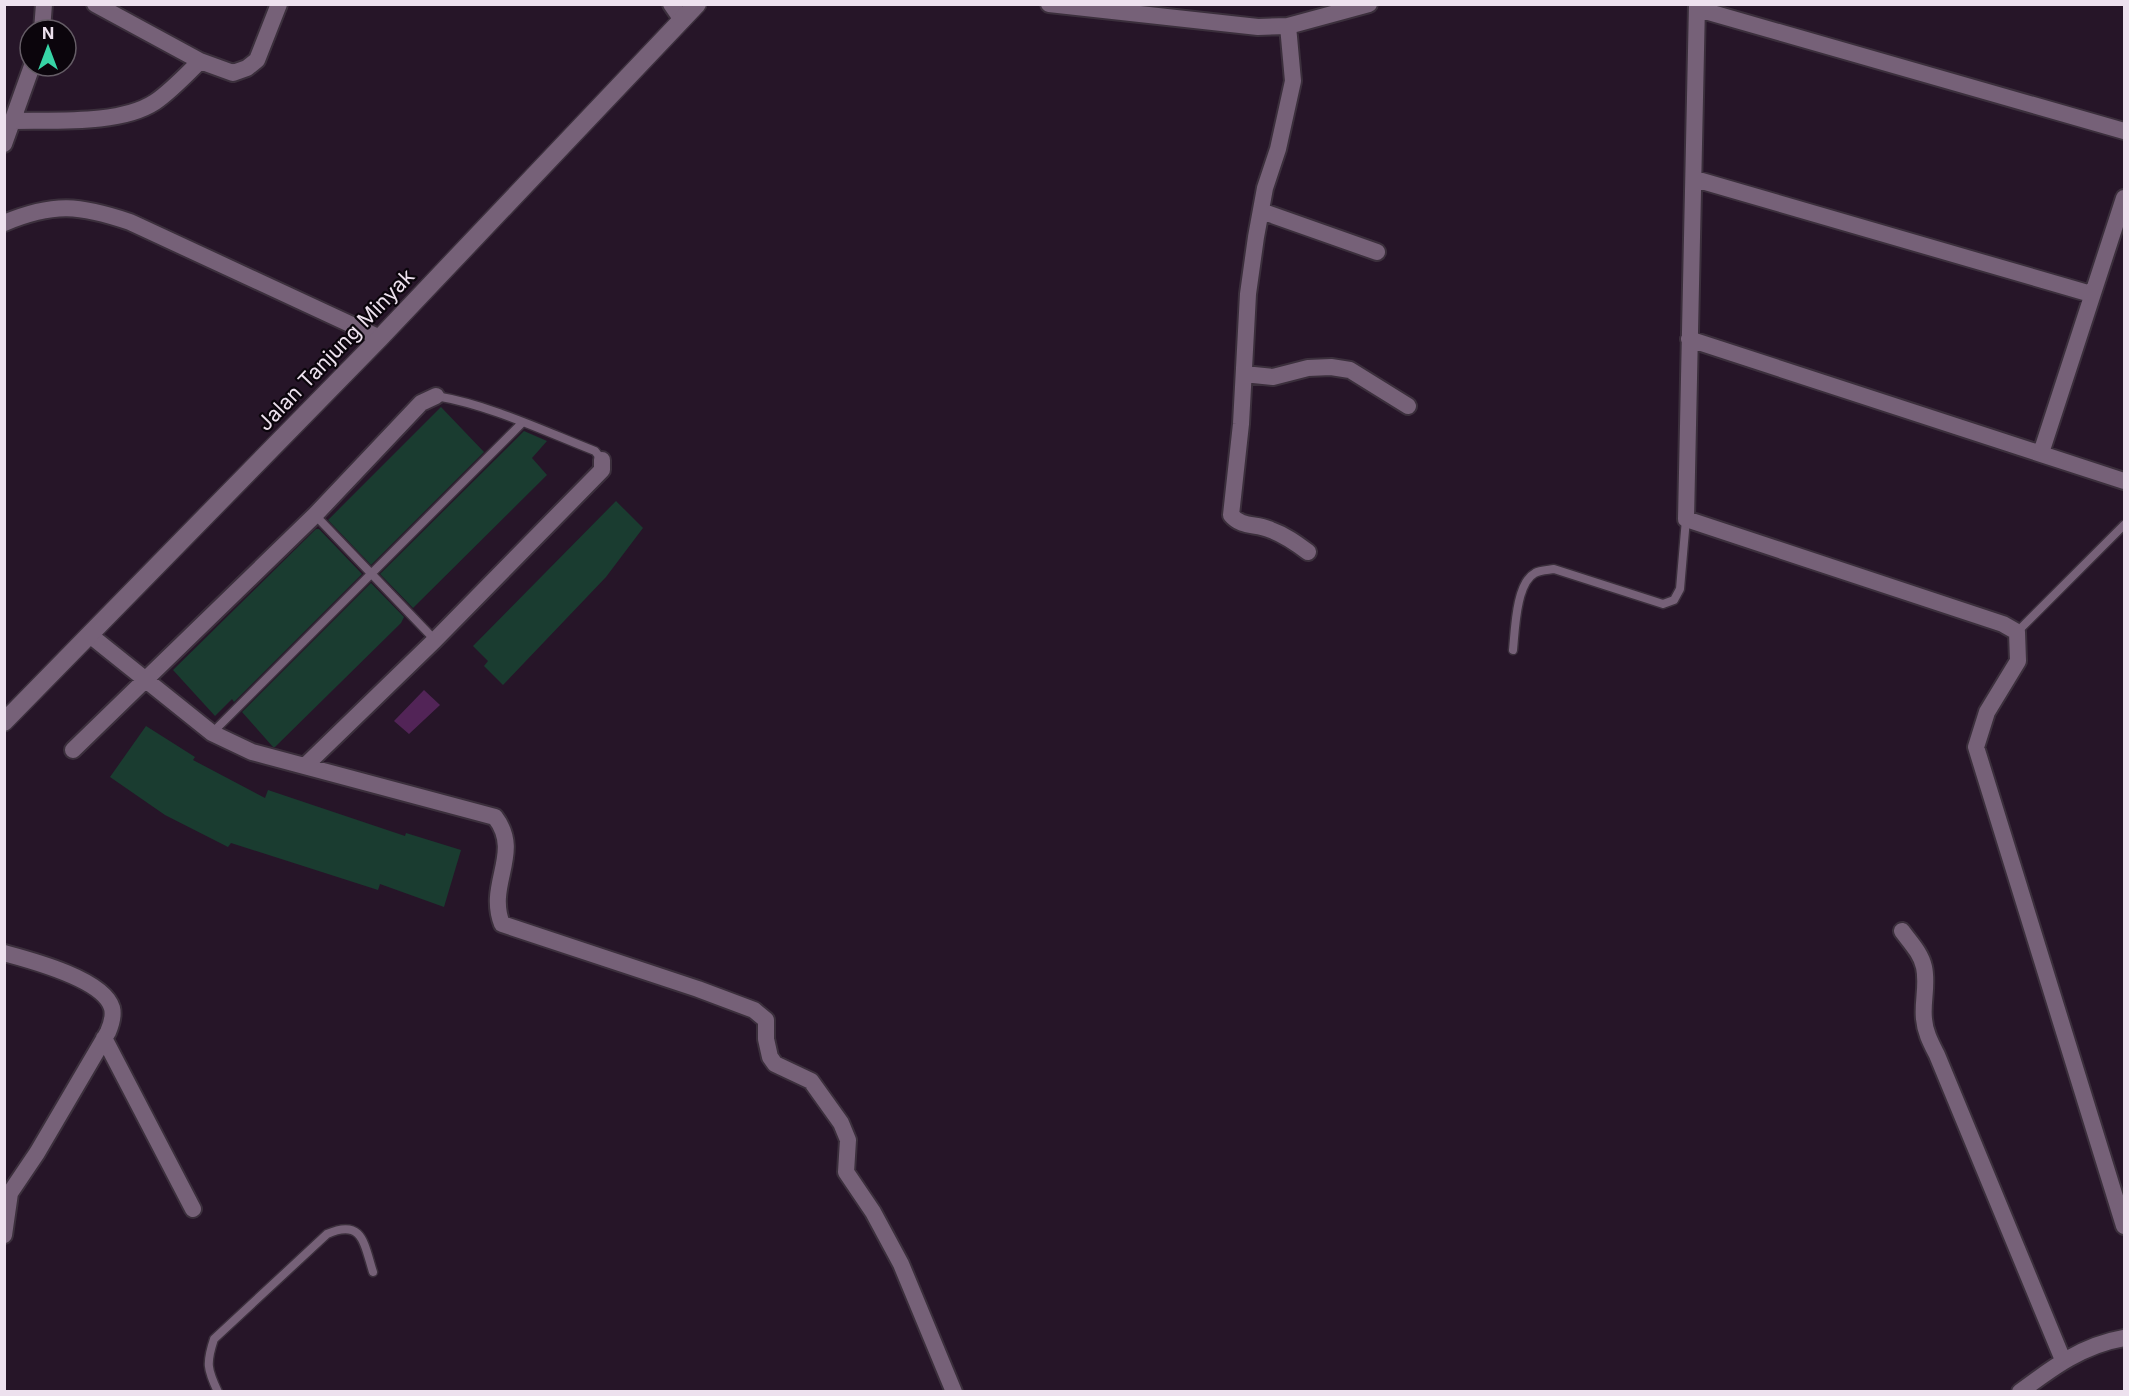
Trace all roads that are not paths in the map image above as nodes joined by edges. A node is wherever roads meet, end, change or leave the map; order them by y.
1 (95, 4) edge
2 (279, 4) edge
3 (671, 4) edge
4 (697, 4) edge
5 (1049, 4) edge
6 (1369, 4) edge
7 (1697, 7) edge
8 (682, 20) junction
9 (1288, 26) junction
10 (200, 62) junction
11 (28, 78) edge
12 (13, 121) junction
13 (2124, 131) edge
14 (4, 144) edge
15 (1695, 179) junction
16 (2124, 198) edge
17 (1261, 211) junction
18 (4, 223) edge
19 (1377, 252) dead end
20 (2091, 294) junction
21 (380, 338) junction
22 (1689, 339) junction
23 (1244, 374) junction
24 (436, 396) joint
25 (1408, 406) dead end
26 (522, 423) junction
27 (2041, 453) junction
28 (602, 460) joint
29 (2124, 481) edge
30 (315, 514) junction
31 (1686, 519) junction
32 (2124, 525) edge
33 (1308, 552) dead end
34 (372, 575) junction
35 (2017, 632) junction
36 (91, 636) junction
37 (435, 640) junction
38 (1513, 650) dead end
39 (145, 680) junction
40 (4, 722) edge
41 (212, 734) junction
42 (74, 750) dead end
43 (306, 765) junction
44 (1902, 931) dead end
45 (4, 953) edge
46 (104, 1038) junction
47 (193, 1209) dead end
48 (2124, 1226) edge
49 (4, 1235) edge
50 (373, 1272) dead end
51 (2124, 1338) edge
52 (2063, 1360) junction
53 (219, 1392) edge
54 (954, 1392) edge
55 (2020, 1392) edge

1 - 10 street
2 - 10 street
3 - 8 street
4 - 8 main road, Jalan Tanjung Minyak
5 - 9 street
6 - 9 street
7 - 13 street
7 - 15 street
8 - 21 main road, Jalan Tanjung Minyak
9 - 17 street
10 - 12 street
11 - 12 street
12 - 14 street
15 - 20 street
15 - 22 street
16 - 20 street
17 - 19 street
17 - 23 street
18 - 21 street
20 - 27 street
21 - 36 main road, Jalan Tanjung Minyak
22 - 27 street
22 - 31 street
23 - 25 street
23 - 33 street
24 - 26 lane
24 - 30 street
26 - 28 lane
26 - 34 lane
27 - 29 street
28 - 37 street
30 - 34 lane
30 - 39 street
31 - 35 street
31 - 38 lane
32 - 35 lane
34 - 37 lane
34 - 41 lane
35 - 48 street
36 - 39 street
36 - 40 main road, Jalan Tanjung Minyak
37 - 43 street
39 - 41 street
39 - 42 street
41 - 43 street
43 - 54 street
44 - 52 street
45 - 46 street
46 - 47 street
46 - 49 street
50 - 53 lane
51 - 52 street
52 - 55 street

